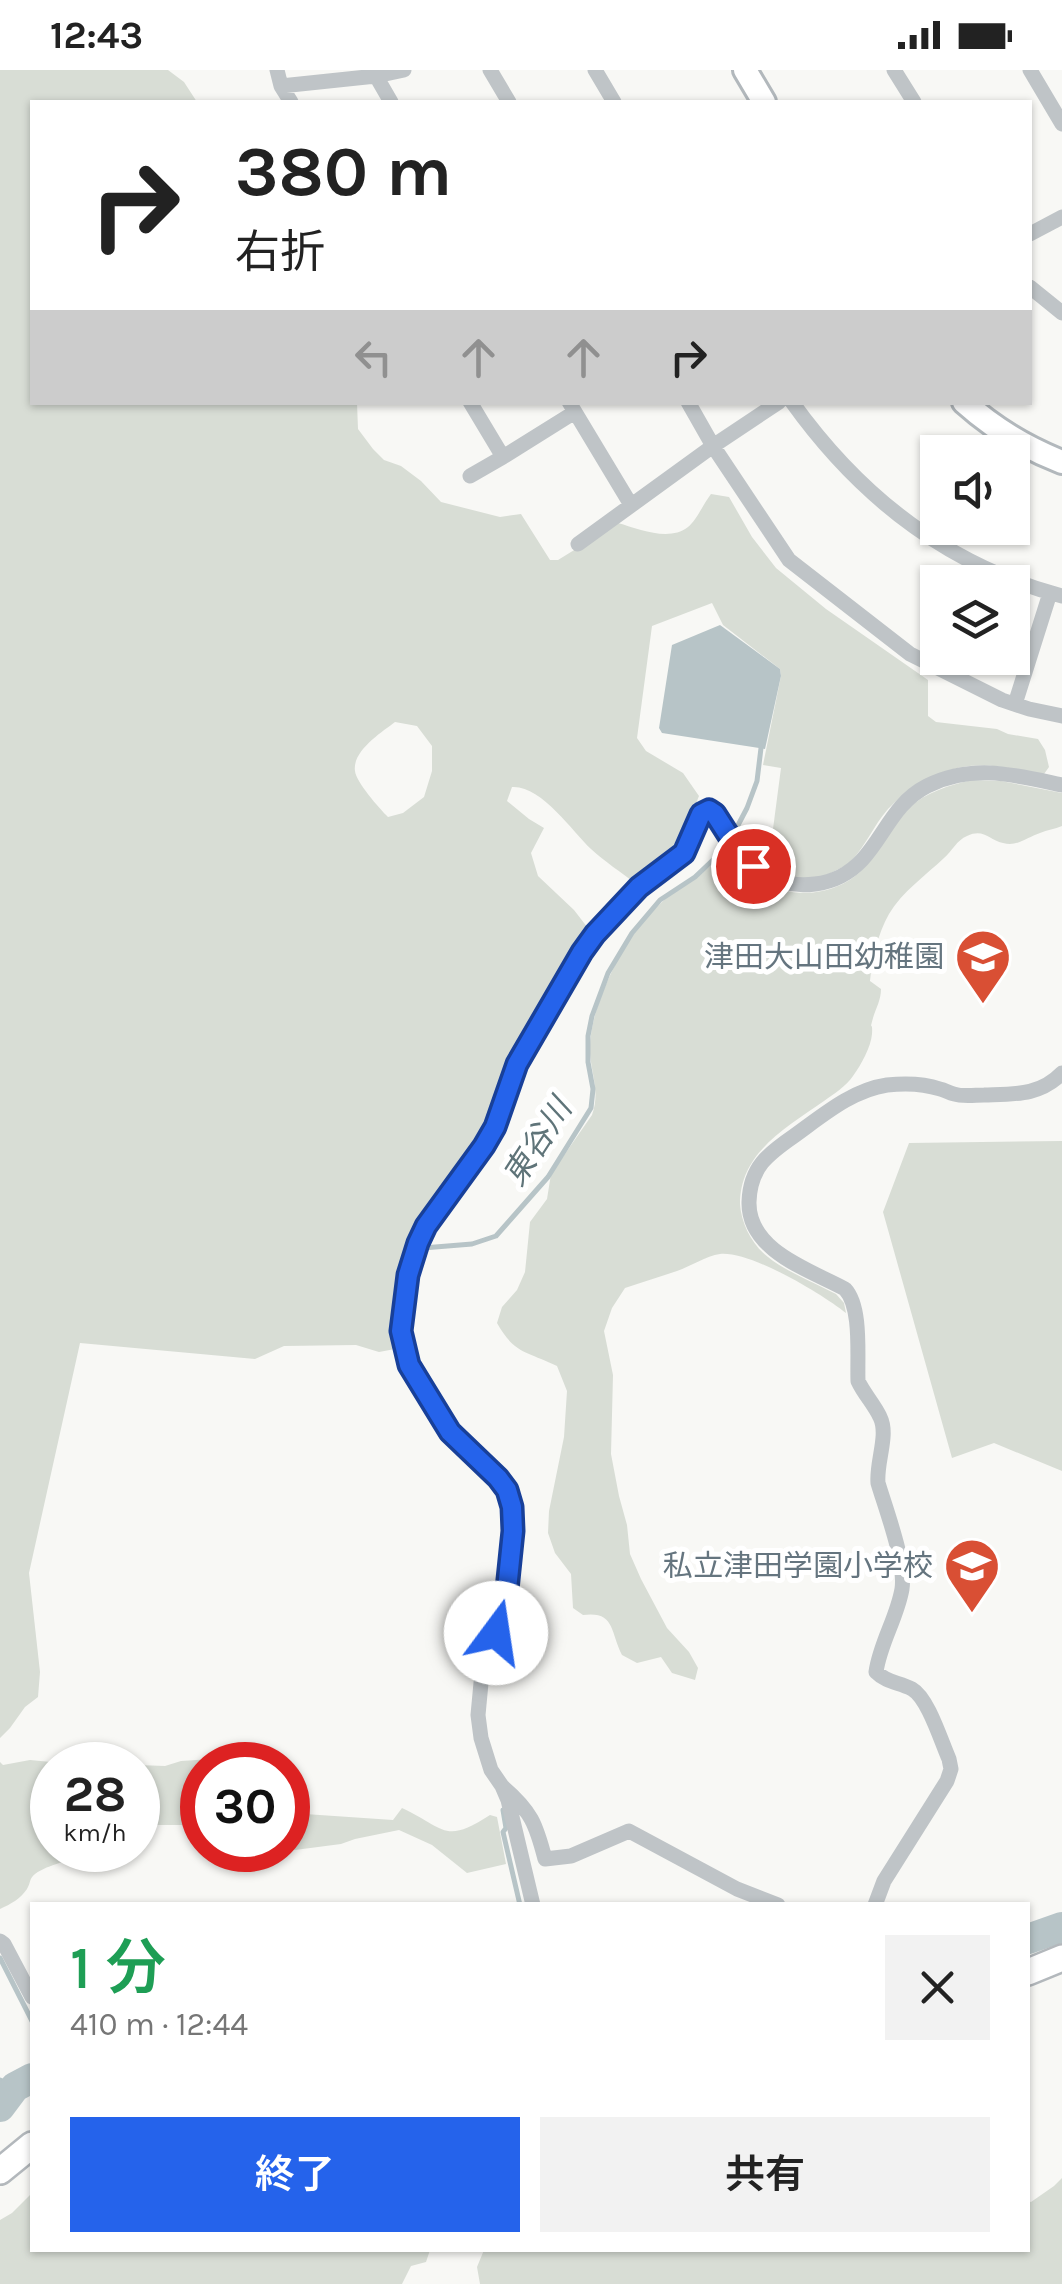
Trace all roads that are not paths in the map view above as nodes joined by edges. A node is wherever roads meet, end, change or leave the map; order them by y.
1 (404, 70) edge
2 (490, 70) edge
3 (594, 70) edge
4 (745, 70) edge
5 (894, 70) edge
6 (1030, 70) edge
7 (376, 76) junction
8 (279, 78) edge
9 (391, 100) edge
10 (509, 100) edge
11 (613, 100) edge
12 (763, 100) edge
13 (913, 100) edge
14 (1062, 124) edge
15 (1062, 217) edge
16 (1032, 233) edge
17 (1032, 289) edge
18 (1062, 313) edge
19 (472, 405) edge
20 (690, 405) edge
21 (774, 405) edge
22 (794, 405) edge
23 (967, 405) edge
24 (572, 408) edge
25 (714, 446) junction
26 (503, 457) junction
27 (1062, 462) edge
28 (470, 476) dead end
29 (630, 505) junction
30 (578, 544) dead end
31 (1056, 595) edge
32 (1016, 704) junction
33 (1062, 716) edge
34 (1062, 785) edge
35 (1062, 1073) edge
36 (502, 1786) junction
37 (531, 1902) edge
38 (770, 1902) edge
39 (876, 1902) edge
40 (0, 1941) edge
41 (1062, 1958) edge
42 (1030, 1971) edge
43 (30, 1993) edge
44 (30, 2147) edge
45 (0, 2171) edge

1 - 7 street
2 - 10 street
3 - 11 street
4 - 12 street
5 - 13 street
6 - 14 street
7 - 8 street
7 - 9 street
15 - 16 street
17 - 18 street
19 - 26 street
20 - 25 street
21 - 25 street
22 - 31 street
23 - 27 street
24 - 26 street
24 - 29 street
25 - 29 street
25 - 32 street
26 - 28 street
29 - 30 street
31 - 32 street
32 - 33 street
34 - 36 street
35 - 39 street
36 - 37 street
36 - 38 street
40 - 43 street
41 - 42 main road
44 - 45 main road

